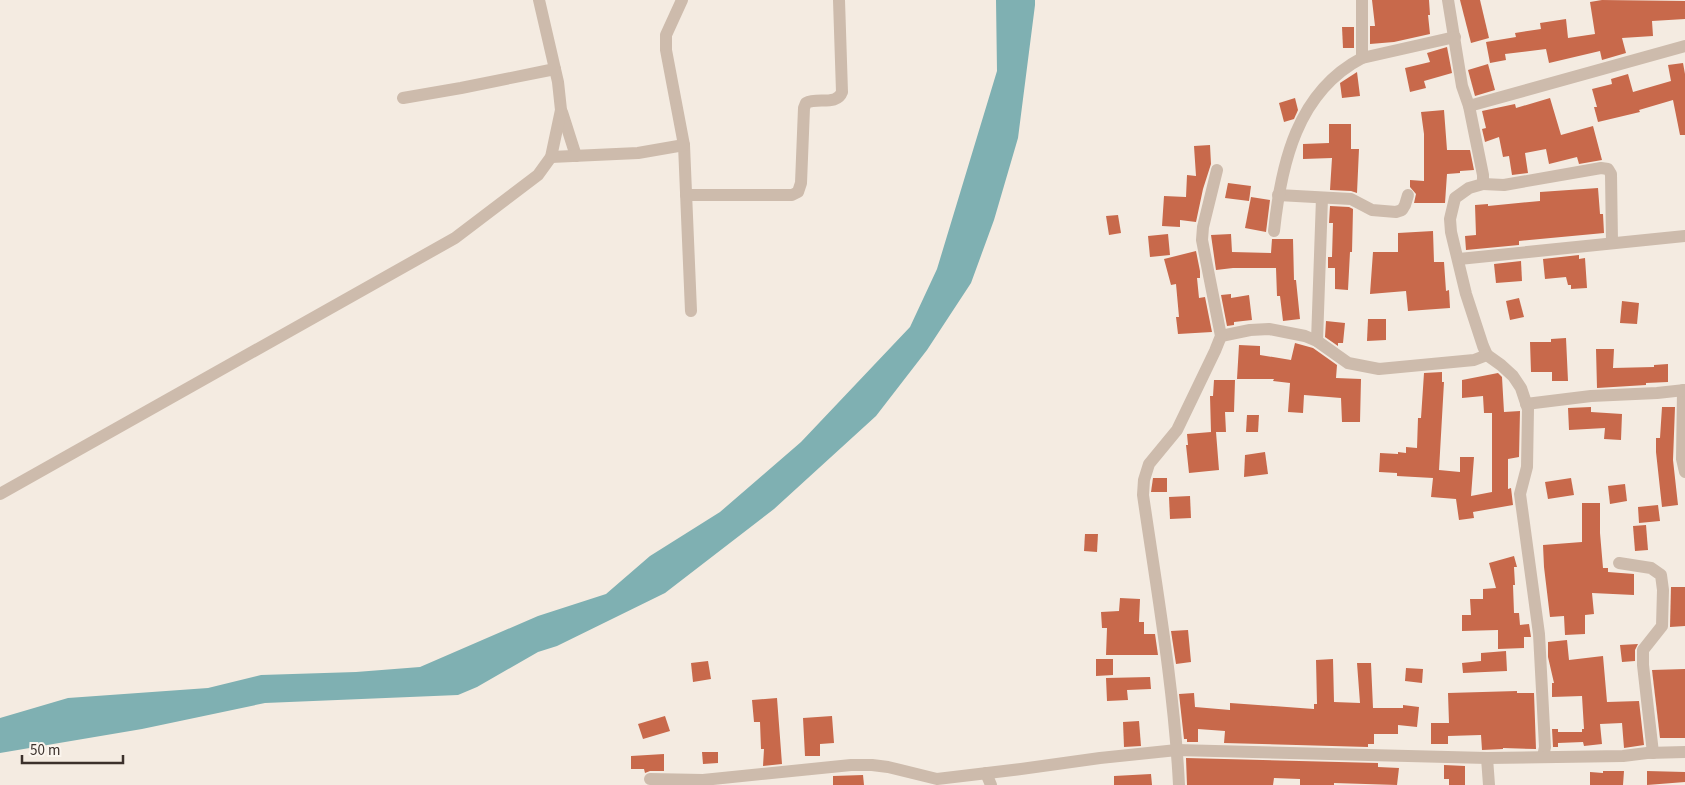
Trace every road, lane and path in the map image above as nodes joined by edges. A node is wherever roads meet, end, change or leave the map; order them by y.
1 (539, 0) edge
2 (682, 0) edge
3 (839, 0) edge
4 (1362, 0) edge
5 (1448, 0) edge
6 (1455, 37) junction
7 (1685, 46) edge
8 (1362, 58) junction
9 (555, 69) junction
10 (403, 98) dead end
11 (1469, 106) junction
12 (561, 110) junction
13 (684, 145) junction
14 (576, 156) junction
15 (551, 157) junction
16 (1217, 170) dead end
17 (1483, 184) junction
18 (686, 195) junction
19 (1278, 195) junction
20 (1408, 195) dead end
21 (1322, 198) junction
22 (1274, 231) dead end
23 (1685, 236) edge
24 (1612, 242) junction
25 (1458, 259) junction
26 (691, 311) dead end
27 (1221, 336) junction
28 (1317, 341) junction
29 (1488, 355) junction
30 (1684, 390) edge
31 (1526, 404) junction
32 (1685, 472) edge
33 (0, 494) edge
34 (1619, 563) dead end
35 (1178, 750) junction
36 (1685, 752) edge
37 (1653, 753) junction
38 (1543, 757) junction
39 (1487, 758) junction
40 (650, 779) dead end
41 (988, 779) edge
42 (703, 782) edge
43 (938, 782) edge
44 (1179, 785) edge
45 (1489, 785) edge

1 - 9 street
2 - 13 street
3 - 18 street
4 - 8 street
5 - 6 street
6 - 8 street
6 - 11 street
7 - 11 street
8 - 19 street
9 - 10 street
9 - 12 street
11 - 17 street
12 - 14 street
12 - 15 street
13 - 14 street
13 - 18 street
14 - 15 street
15 - 33 street
16 - 27 street
17 - 24 street
17 - 25 street
18 - 26 street
19 - 21 street
19 - 22 street
20 - 21 street
21 - 28 street
23 - 24 street
24 - 25 street
25 - 29 street
27 - 28 street
27 - 35 street
28 - 29 street
29 - 31 street
30 - 31 street
30 - 32 street
31 - 38 street
34 - 37 street
35 - 39 street
35 - 41 street
35 - 44 street
36 - 37 street
37 - 38 street
38 - 39 street
39 - 45 street
40 - 42 street
41 - 43 street
42 - 43 street

